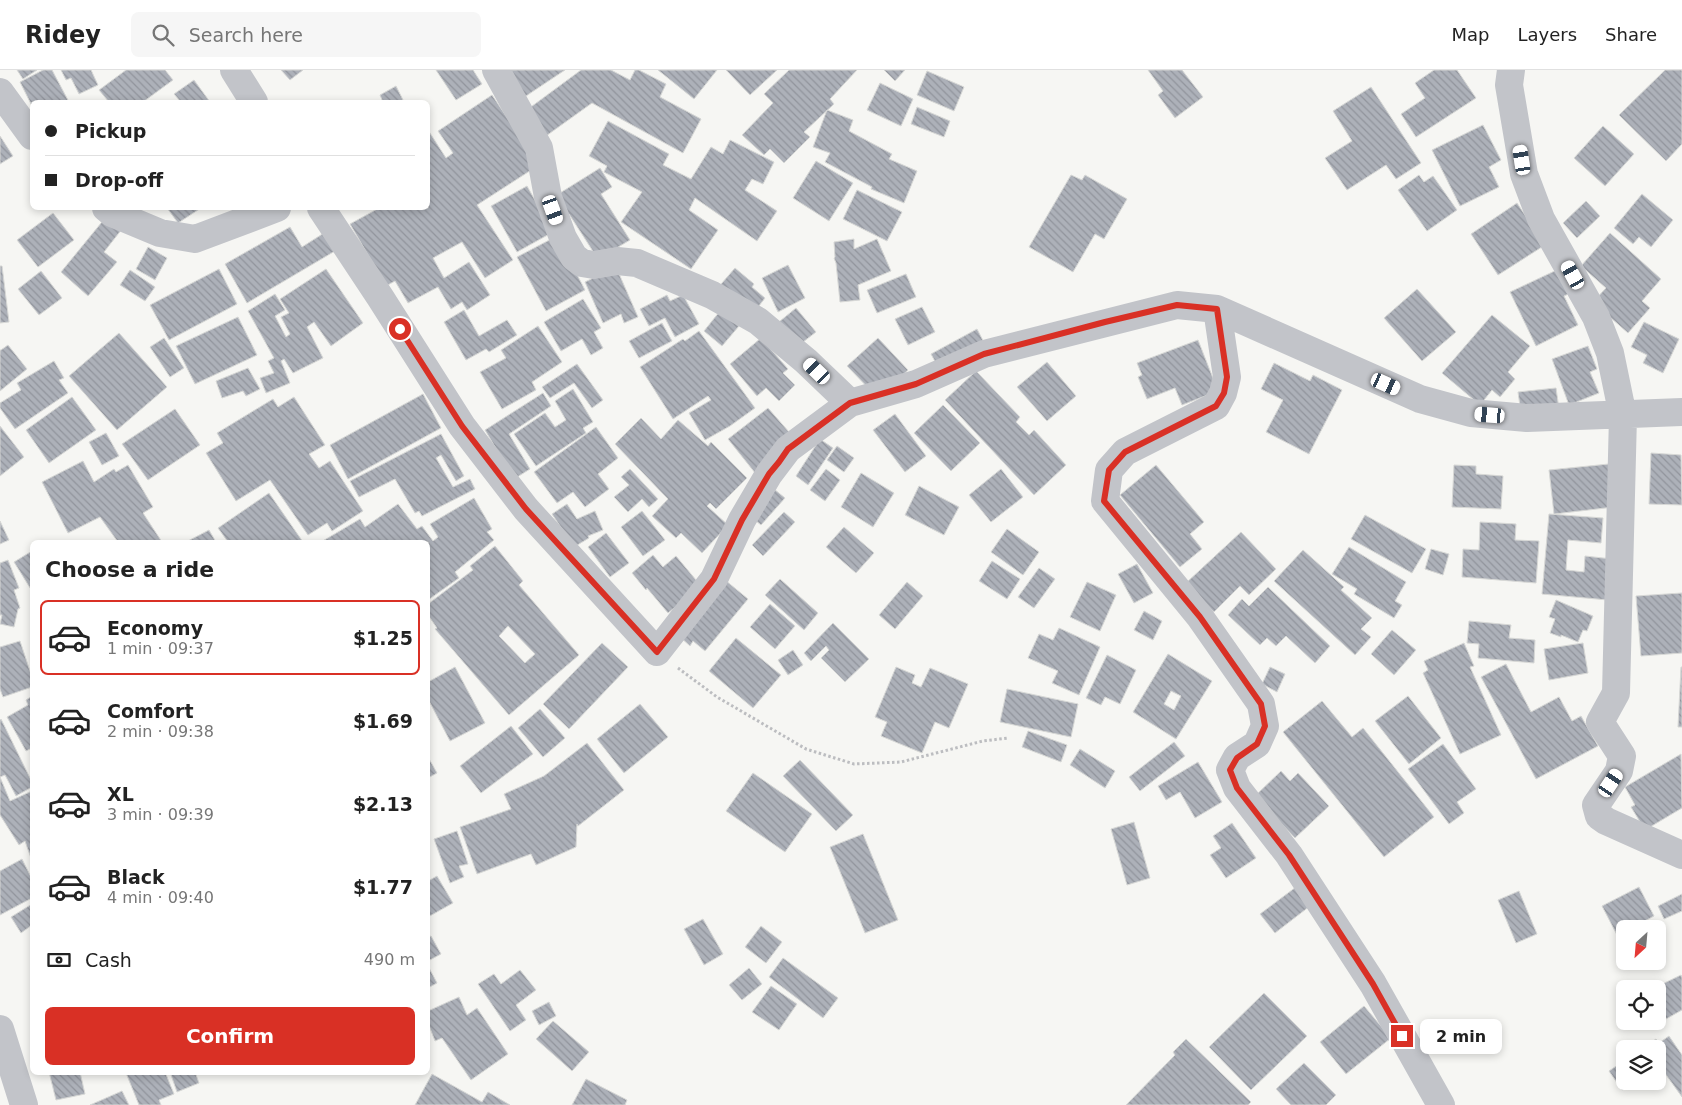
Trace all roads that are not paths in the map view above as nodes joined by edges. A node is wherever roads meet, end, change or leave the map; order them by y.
1 (234, 70) edge
2 (496, 70) edge
3 (1511, 70) edge
4 (0, 92) edge
5 (253, 100) edge
6 (30, 133) edge
7 (108, 210) edge
8 (272, 210) edge
9 (321, 210) edge
10 (1217, 309) junction
11 (850, 403) junction
12 (1682, 412) edge
13 (1623, 416) junction
14 (1682, 855) edge
15 (0, 1029) edge
16 (24, 1105) edge
17 (1441, 1105) edge

1 - 5 street
2 - 11 street
3 - 13 street
4 - 6 street
7 - 8 street
9 - 11 street
10 - 11 street
10 - 13 street
10 - 17 street
12 - 13 street
13 - 14 street
15 - 16 street

